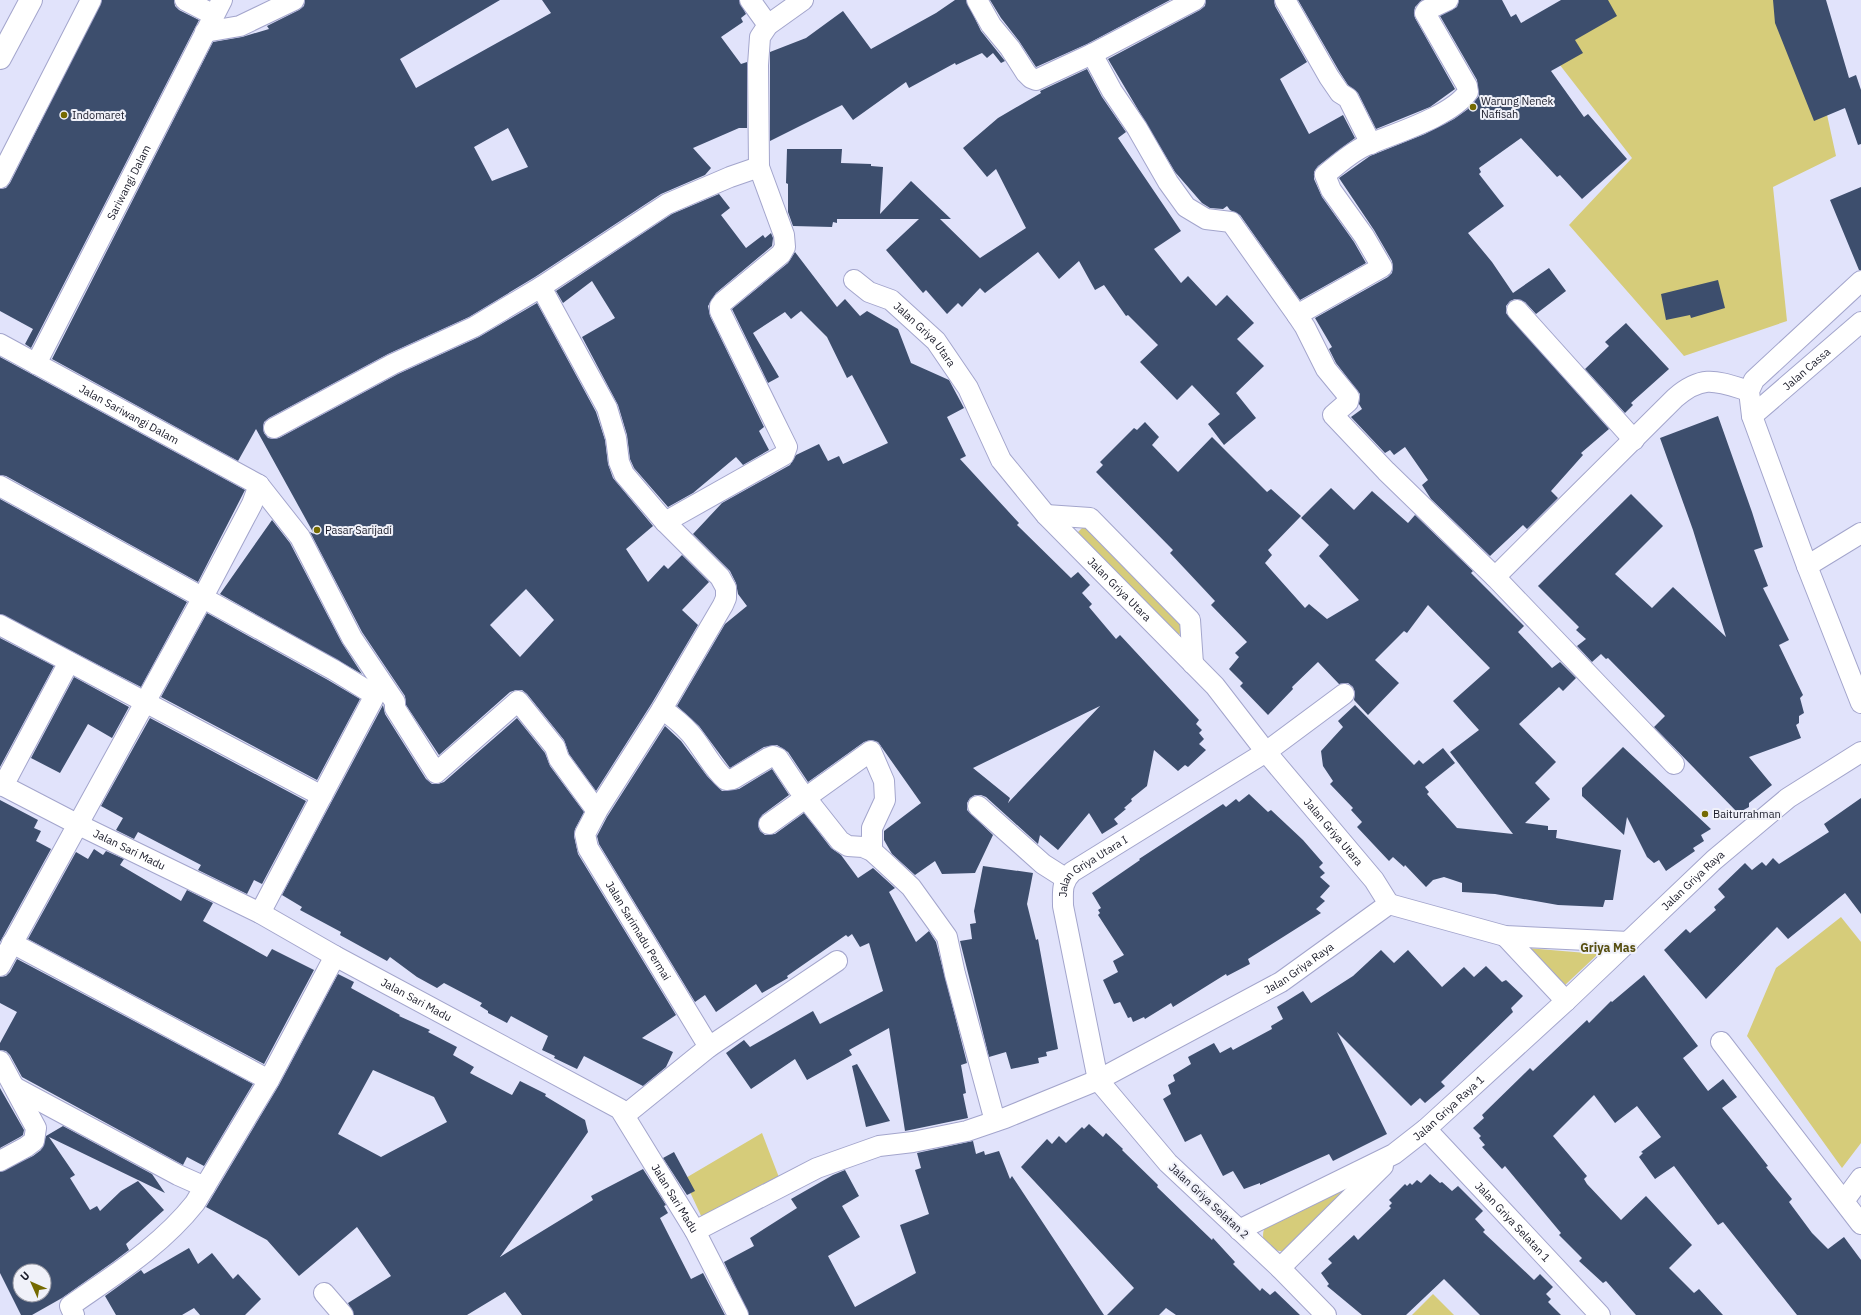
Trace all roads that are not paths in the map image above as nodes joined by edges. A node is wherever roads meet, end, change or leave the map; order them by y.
1 (31, 0) edge
2 (91, 0) edge
3 (185, 0) edge
4 (294, 0) edge
5 (750, 0) edge
6 (803, 0) edge
7 (977, 0) edge
8 (1195, 0) edge
9 (1285, 0) edge
10 (1448, 0) edge
11 (214, 16) edge
12 (768, 26) junction
13 (1092, 54) junction
14 (0, 58) edge
15 (1371, 144) junction
16 (759, 167) junction
17 (0, 178) edge
18 (854, 280) dead end
19 (1861, 281) edge
20 (542, 287) junction
21 (1517, 310) dead end
22 (1298, 316) junction
23 (1861, 322) edge
24 (0, 344) edge
25 (36, 364) junction
26 (1749, 391) junction
27 (1752, 416) junction
28 (274, 428) dead end
29 (1634, 440) junction
30 (259, 485) junction
31 (0, 486) edge
32 (1046, 515) junction
33 (665, 522) junction
34 (1861, 533) edge
35 (1807, 566) junction
36 (1495, 577) junction
37 (203, 597) junction
38 (0, 625) edge
39 (69, 662) junction
40 (1193, 664) junction
41 (1344, 694) dead end
42 (145, 703) junction
43 (1861, 703) edge
44 (662, 709) junction
45 (1266, 752) junction
46 (1861, 752) edge
47 (1674, 764) dead end
48 (2, 785) edge
49 (322, 796) junction
50 (805, 797) junction
51 (978, 806) dead end
52 (597, 811) junction
53 (77, 824) junction
54 (769, 824) dead end
55 (872, 851) junction
56 (1065, 878) junction
57 (1389, 904) junction
58 (260, 913) junction
59 (1505, 936) junction
60 (1629, 942) junction
61 (12, 943) junction
62 (335, 956) junction
63 (838, 961) dead end
64 (0, 966) edge
65 (1566, 1001) junction
66 (1721, 1042) dead end
67 (709, 1047) junction
68 (0, 1061) edge
69 (269, 1080) junction
70 (1098, 1080) junction
71 (16, 1088) junction
72 (625, 1115) junction
73 (995, 1122) junction
74 (1426, 1129) junction
75 (1394, 1154) junction
76 (0, 1161) edge
77 (1861, 1178) edge
78 (206, 1187) junction
79 (1844, 1201) junction
80 (1861, 1224) edge
81 (1239, 1230) junction
82 (695, 1231) junction
83 (1280, 1268) junction
84 (324, 1293) dead end
85 (74, 1315) edge
86 (343, 1315) edge
87 (738, 1315) edge
88 (1326, 1315) edge
89 (1600, 1315) edge

1 - 14 street
2 - 17 street
3 - 11 street
4 - 11 street
5 - 12 street
6 - 12 street
7 - 13 street
8 - 13 street
9 - 15 street
10 - 15 street
11 - 25 street, Sariwangi Dalam
12 - 16 street
13 - 22 street
15 - 22 street
16 - 20 street
16 - 33 street
18 - 32 street, Jalan Griya Utara
19 - 26 street
20 - 28 street
20 - 33 street, Jalan Sarimadu Permai
21 - 29 street
22 - 36 street
23 - 27 street, Jalan Cassa
24 - 25 street, Jalan Sariwangi Dalam
25 - 30 street, Jalan Sariwangi Dalam
26 - 27 street
26 - 29 street
27 - 35 street
29 - 36 street
30 - 37 street
30 - 52 street
31 - 37 street
32 - 40 street, Jalan Griya Utara
32 - 40 street
33 - 44 street, Jalan Sarimadu Permai
34 - 35 street
35 - 43 street
36 - 47 street
37 - 42 street
37 - 49 street
38 - 39 street
39 - 42 street
39 - 48 street
40 - 45 street, Jalan Griya Utara
41 - 45 street, Jalan Griya Utara I
42 - 49 street
42 - 53 street
44 - 50 street
44 - 52 street, Jalan Sarimadu Permai
45 - 56 street, Jalan Griya Utara I
45 - 57 street, Jalan Griya Utara
46 - 60 street, Jalan Griya Raya
48 - 53 street, Jalan Sari Madu
49 - 58 street
50 - 54 street
50 - 55 street
50 - 55 street
51 - 56 street
52 - 67 street, Jalan Sarimadu Permai
53 - 58 street, Jalan Sari Madu
53 - 61 street
55 - 73 street
56 - 70 street, Jalan Griya Utara I
57 - 59 street
57 - 70 street, Jalan Griya Raya
58 - 62 street, Jalan Sari Madu
59 - 60 street
59 - 65 street
60 - 65 street, Jalan Griya Raya 1
61 - 64 street
61 - 69 street
62 - 69 street
62 - 72 street, Jalan Sari Madu
63 - 67 street
65 - 74 street, Jalan Griya Raya 1
66 - 79 street
67 - 72 street
68 - 71 street
69 - 78 street
70 - 73 street, Jalan Griya Raya
70 - 81 street, Jalan Griya Selatan 2
71 - 76 street
71 - 78 street
72 - 82 street, Jalan Sari Madu
73 - 82 street, Jalan Griya Raya
74 - 75 street, Jalan Griya Raya 1
74 - 89 street, Jalan Griya Selatan 1
75 - 81 street, Jalan Griya Raya 1
75 - 83 street
77 - 79 street
78 - 85 street
79 - 80 street
81 - 83 street, Jalan Griya Selatan 2
82 - 87 street, Jalan Sari Madu
83 - 88 street, Jalan Griya Selatan 2
84 - 86 street

